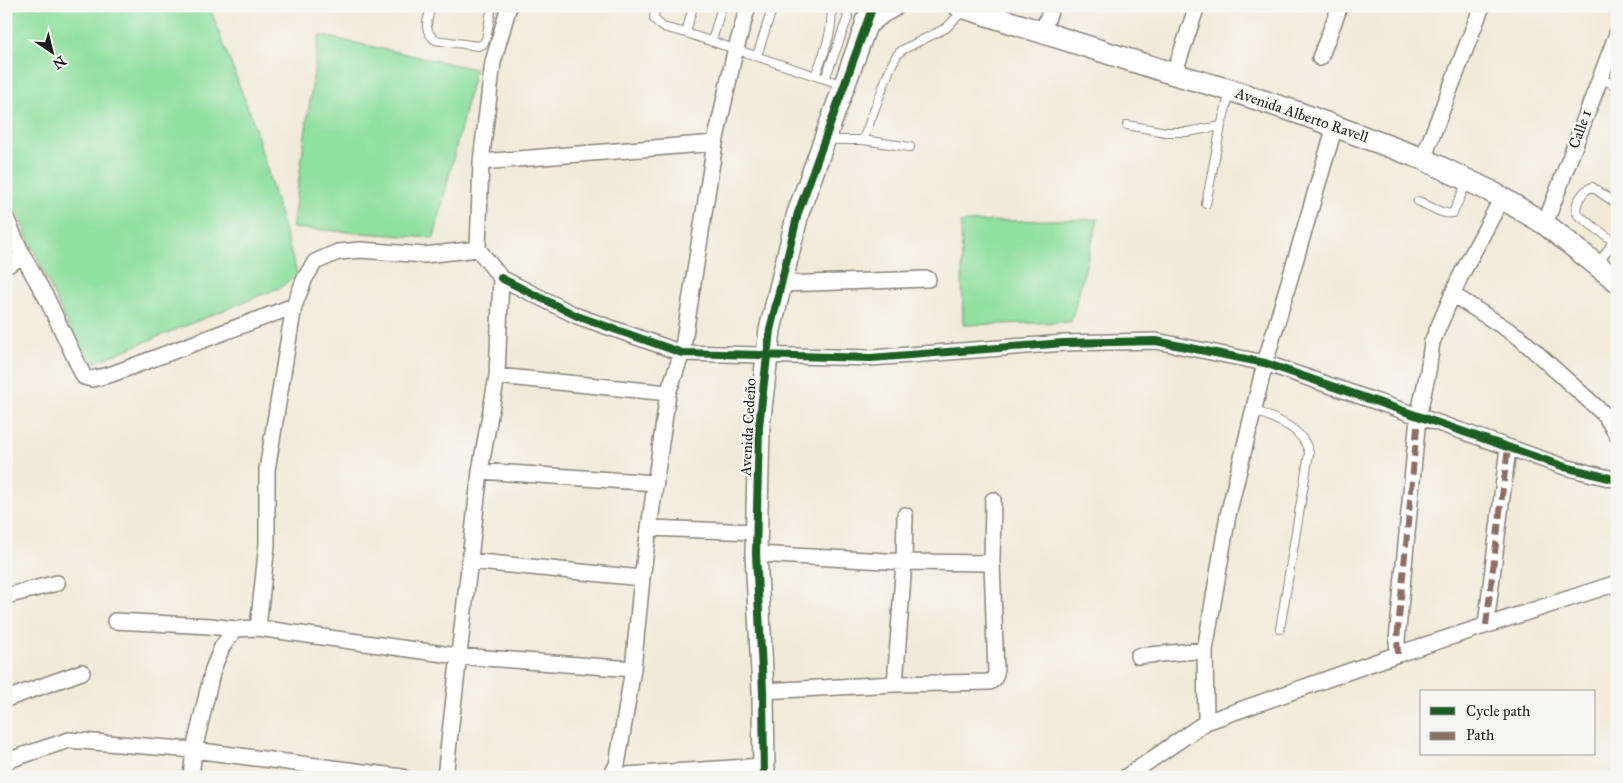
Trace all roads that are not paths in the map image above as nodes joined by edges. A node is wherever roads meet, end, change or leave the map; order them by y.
1 (431, 6) edge
2 (492, 6) edge
3 (509, 6) edge
4 (654, 6) edge
5 (693, 6) edge
6 (722, 6) edge
7 (748, 6) edge
8 (773, 6) edge
9 (831, 6) edge
10 (845, 6) edge
11 (893, 6) edge
12 (1052, 6) edge
13 (1198, 6) edge
14 (1340, 6) edge
15 (962, 7) edge
16 (1478, 7) edge
17 (867, 12) edge
18 (686, 33) junction
19 (1042, 33) junction
20 (1617, 34) edge
21 (712, 42) junction
22 (736, 49) junction
23 (757, 56) junction
24 (1320, 58) dead end
25 (1174, 74) junction
26 (815, 76) junction
27 (1599, 78) junction
28 (835, 82) junction
29 (1617, 86) edge
30 (1230, 90) junction
31 (1127, 125) dead end
32 (1221, 126) junction
33 (1335, 126) junction
34 (825, 140) junction
35 (863, 140) junction
36 (715, 143) junction
37 (910, 147) dead end
38 (1423, 159) junction
39 (481, 162) junction
40 (1468, 180) junction
41 (1502, 198) junction
42 (1418, 201) dead end
43 (1206, 204) dead end
44 (1617, 204) edge
45 (6, 218) edge
46 (1545, 224) junction
47 (1615, 242) edge
48 (478, 249) junction
49 (23, 256) junction
50 (6, 266) edge
51 (1597, 266) junction
52 (501, 278) junction
53 (928, 279) dead end
54 (1617, 282) edge
55 (781, 284) junction
56 (1452, 294) junction
57 (294, 306) junction
58 (682, 353) junction
59 (766, 355) junction
60 (1265, 364) junction
61 (497, 376) junction
62 (668, 392) junction
63 (1254, 410) junction
64 (1418, 417) junction
65 (1617, 435) edge
66 (1508, 448) junction
67 (480, 471) junction
68 (1617, 480) edge
69 (656, 483) junction
70 (993, 500) dead end
71 (905, 515) dead end
72 (650, 528) junction
73 (756, 532) junction
74 (756, 554) junction
75 (468, 561) junction
76 (904, 562) junction
77 (992, 563) junction
78 (642, 578) junction
79 (57, 583) dead end
80 (1617, 583) edge
81 (6, 596) edge
82 (115, 621) dead end
83 (1486, 625) junction
84 (258, 628) junction
85 (235, 629) junction
86 (1280, 629) dead end
87 (1205, 650) junction
88 (1398, 654) junction
89 (458, 656) junction
90 (1138, 656) dead end
91 (633, 669) junction
92 (82, 672) dead end
93 (894, 684) junction
94 (763, 691) junction
95 (6, 698) edge
96 (1206, 722) junction
97 (194, 750) junction
98 (6, 761) edge
99 (764, 771) edge
100 (611, 776) edge
101 (1130, 776) edge
102 (190, 777) edge
103 (402, 777) edge
104 (445, 777) edge

1 - 2 lane
3 - 39 street
4 - 18 lane
5 - 18 lane
6 - 21 lane
7 - 22 street
8 - 23 lane
9 - 26 lane
10 - 28 lane
11 - 17 street
12 - 19 street
13 - 25 street
14 - 24 street
15 - 19 street, Avenida Alberto Ravell
15 - 35 lane
16 - 38 street
17 - 28 street, Avenida Cedeño
18 - 21 lane
19 - 25 street, Avenida Alberto Ravell
20 - 27 street, Calle 1
21 - 22 lane
22 - 23 lane
22 - 36 street
23 - 26 lane
25 - 30 street, Avenida Alberto Ravell
26 - 28 lane
27 - 29 lane
27 - 46 street, Calle 1
28 - 34 street, Avenida Cedeño
30 - 32 lane
30 - 33 street, Avenida Alberto Ravell
31 - 32 lane
32 - 43 lane
33 - 38 street, Avenida Alberto Ravell
33 - 60 street
34 - 35 lane
34 - 55 street, Avenida Cedeño
35 - 37 lane
36 - 39 street
36 - 58 street
38 - 40 street, Avenida Alberto Ravell
39 - 48 street
40 - 41 street, Avenida Alberto Ravell
40 - 42 lane
41 - 46 street, Avenida Alberto Ravell
41 - 56 street
44 - 47 lane
45 - 49 street
46 - 51 street, Avenida Alberto Ravell
47 - 51 lane
48 - 52 street
48 - 57 street
49 - 50 street
49 - 57 street
51 - 54 street, Avenida Alberto Ravell
52 - 58 street
52 - 61 street
53 - 55 street
55 - 59 street, Avenida Cedeño
56 - 64 street
56 - 65 street
57 - 84 street
58 - 59 street
58 - 62 street
59 - 60 street
59 - 73 street, Avenida Cedeño
60 - 63 street
60 - 64 street
61 - 62 street
61 - 67 street
62 - 69 street
63 - 86 lane
63 - 87 street
64 - 66 street
64 - 88 street
66 - 68 street
66 - 83 street
67 - 69 street
67 - 75 street
69 - 72 street
70 - 77 street
71 - 76 street
72 - 73 street
72 - 78 street
73 - 74 street, Avenida Cedeño
74 - 76 street
74 - 94 street, Avenida Cedeño
75 - 78 street
75 - 89 street
76 - 77 street
76 - 93 street
77 - 93 street
78 - 91 street
79 - 81 street
80 - 83 street
82 - 85 street
83 - 88 street
84 - 85 street
84 - 89 street
85 - 97 street
87 - 90 street
87 - 96 street
88 - 96 street
89 - 91 street
89 - 104 street
91 - 100 street
92 - 95 street
93 - 94 street
94 - 99 street, Avenida Cedeño
96 - 101 street
97 - 98 street
97 - 102 street
97 - 103 street
99 - 100 street

